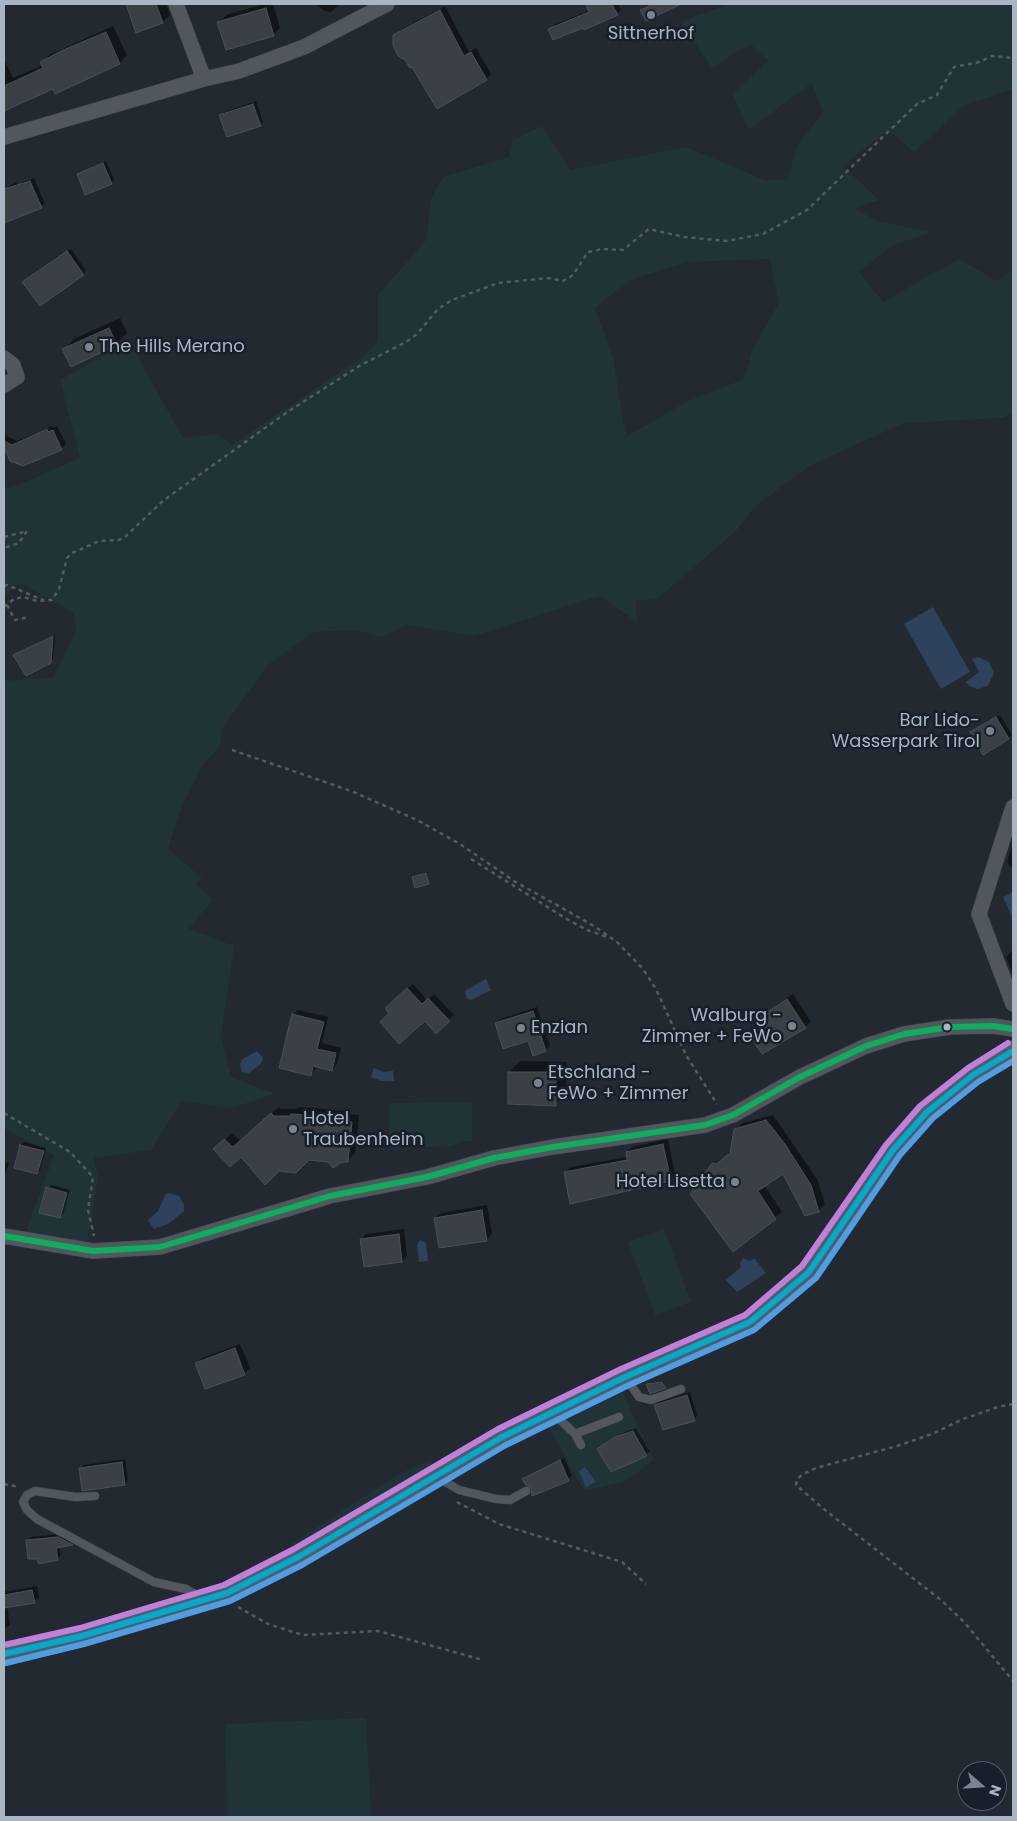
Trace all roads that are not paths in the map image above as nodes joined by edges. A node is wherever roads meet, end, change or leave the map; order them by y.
1 (176, 4) edge
2 (387, 4) edge
3 (204, 79) junction
4 (4, 137) edge
5 (4, 358) edge
6 (4, 385) edge
7 (1013, 807) edge
8 (1013, 1004) edge
9 (1013, 1029) edge
10 (1013, 1051) edge
11 (4, 1236) edge
12 (625, 1377) junction
13 (681, 1389) dead end
14 (552, 1412) junction
15 (619, 1417) dead end
16 (575, 1434) junction
17 (581, 1445) dead end
18 (436, 1476) junction
19 (526, 1492) dead end
20 (95, 1496) dead end
21 (203, 1600) junction
22 (4, 1654) edge

1 - 3 street
2 - 3 street
3 - 4 street
5 - 6 street
7 - 8 street
9 - 11 street
10 - 12 street
12 - 13 lane
12 - 14 street
14 - 16 lane
14 - 18 street
15 - 16 lane
16 - 17 lane
18 - 19 lane
18 - 21 street
20 - 21 lane
21 - 22 street

